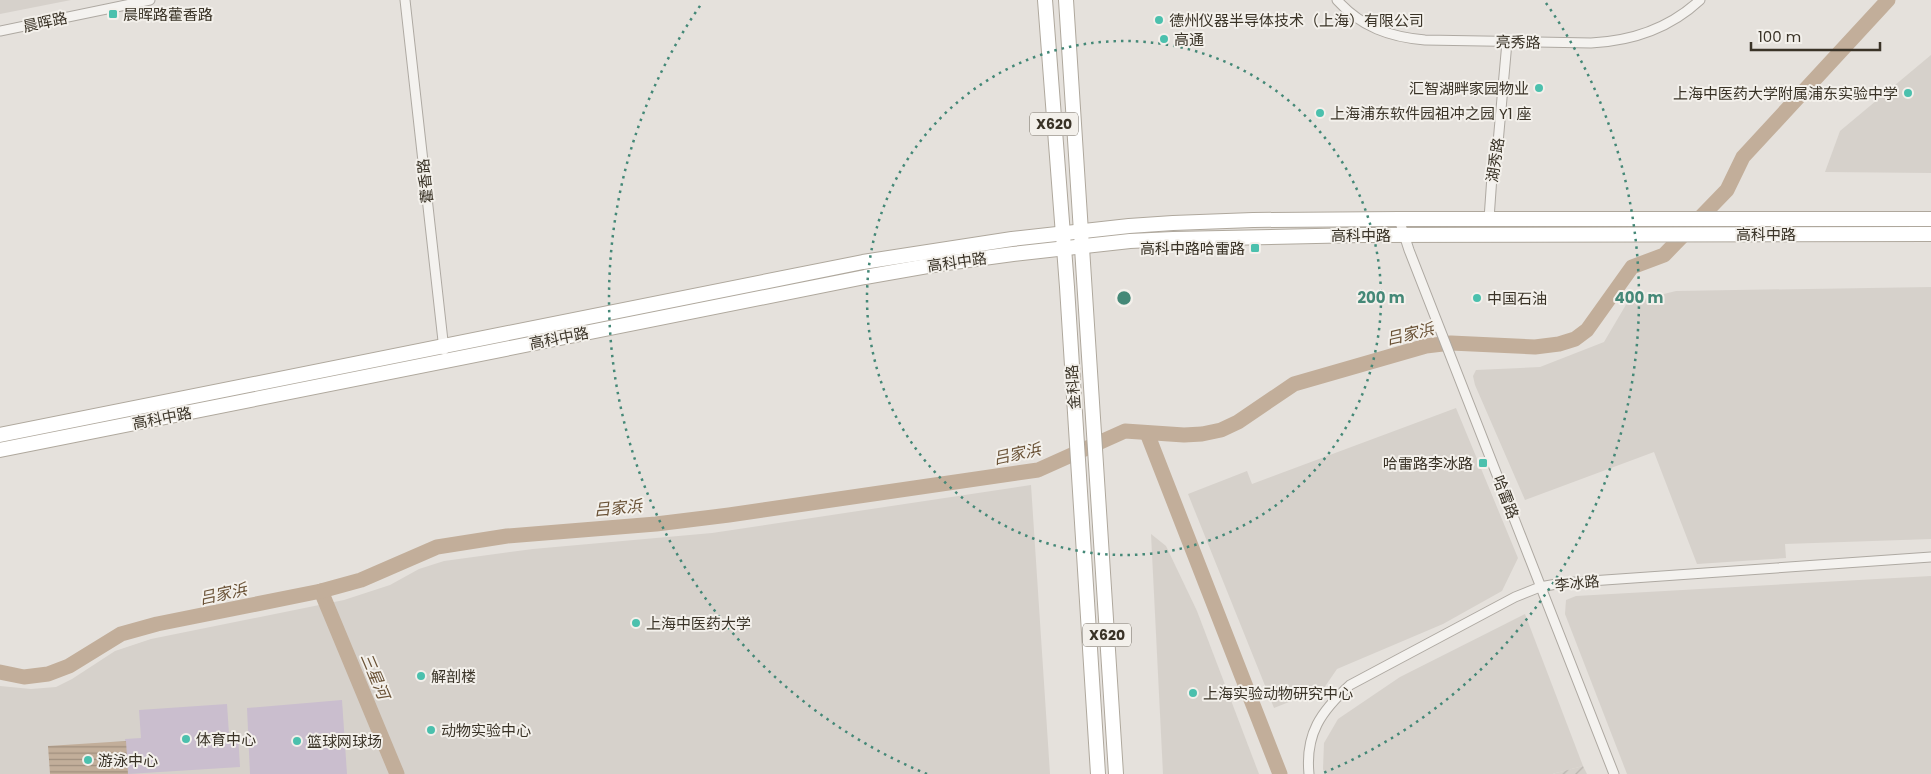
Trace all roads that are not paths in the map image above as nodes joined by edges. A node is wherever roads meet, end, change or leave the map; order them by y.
1 (150, 0) edge
2 (405, 0) edge
3 (1045, 0) edge
4 (1066, 0) edge
5 (1336, 0) edge
6 (1696, 1) edge
7 (0, 31) edge
8 (1507, 42) junction
9 (1489, 219) junction
10 (1931, 219) edge
11 (1399, 220) junction
12 (1082, 231) junction
13 (1062, 233) junction
14 (1404, 234) junction
15 (1931, 234) edge
16 (1082, 246) junction
17 (1064, 248) junction
18 (443, 346) junction
19 (446, 361) junction
20 (0, 435) edge
21 (0, 450) edge
22 (1931, 558) edge
23 (1540, 587) junction
24 (1098, 774) edge
25 (1116, 774) edge
26 (1309, 774) edge
27 (1614, 774) edge

1 - 7 street, 晨晖路
2 - 18 street, 藿香路
3 - 13 main road, 金科路 / X620
4 - 12 main road, 金科路 / X620
5 - 8 street, 亮秀路
6 - 8 street, 亮秀路
8 - 9 street, 湖秀路
9 - 10 main road, 高科中路
9 - 11 main road, 高科中路
11 - 12 main road, 高科中路
11 - 14 street, 哈雷路
12 - 13 main road, 高科中路
12 - 16 main road, 金科路 / X620
13 - 17 main road, 金科路 / X620
13 - 18 main road, 高科中路
14 - 15 main road, 高科中路
14 - 16 main road, 高科中路
14 - 23 street, 哈雷路
16 - 17 main road, 高科中路
16 - 25 main road, 金科路 / X620
17 - 19 main road, 高科中路
17 - 24 main road, 金科路 / X620
18 - 19 street, 藿香路
18 - 20 main road, 高科中路
19 - 21 main road, 高科中路
22 - 23 street, 李冰路
23 - 26 street, 李冰路
23 - 27 street, 哈雷路

